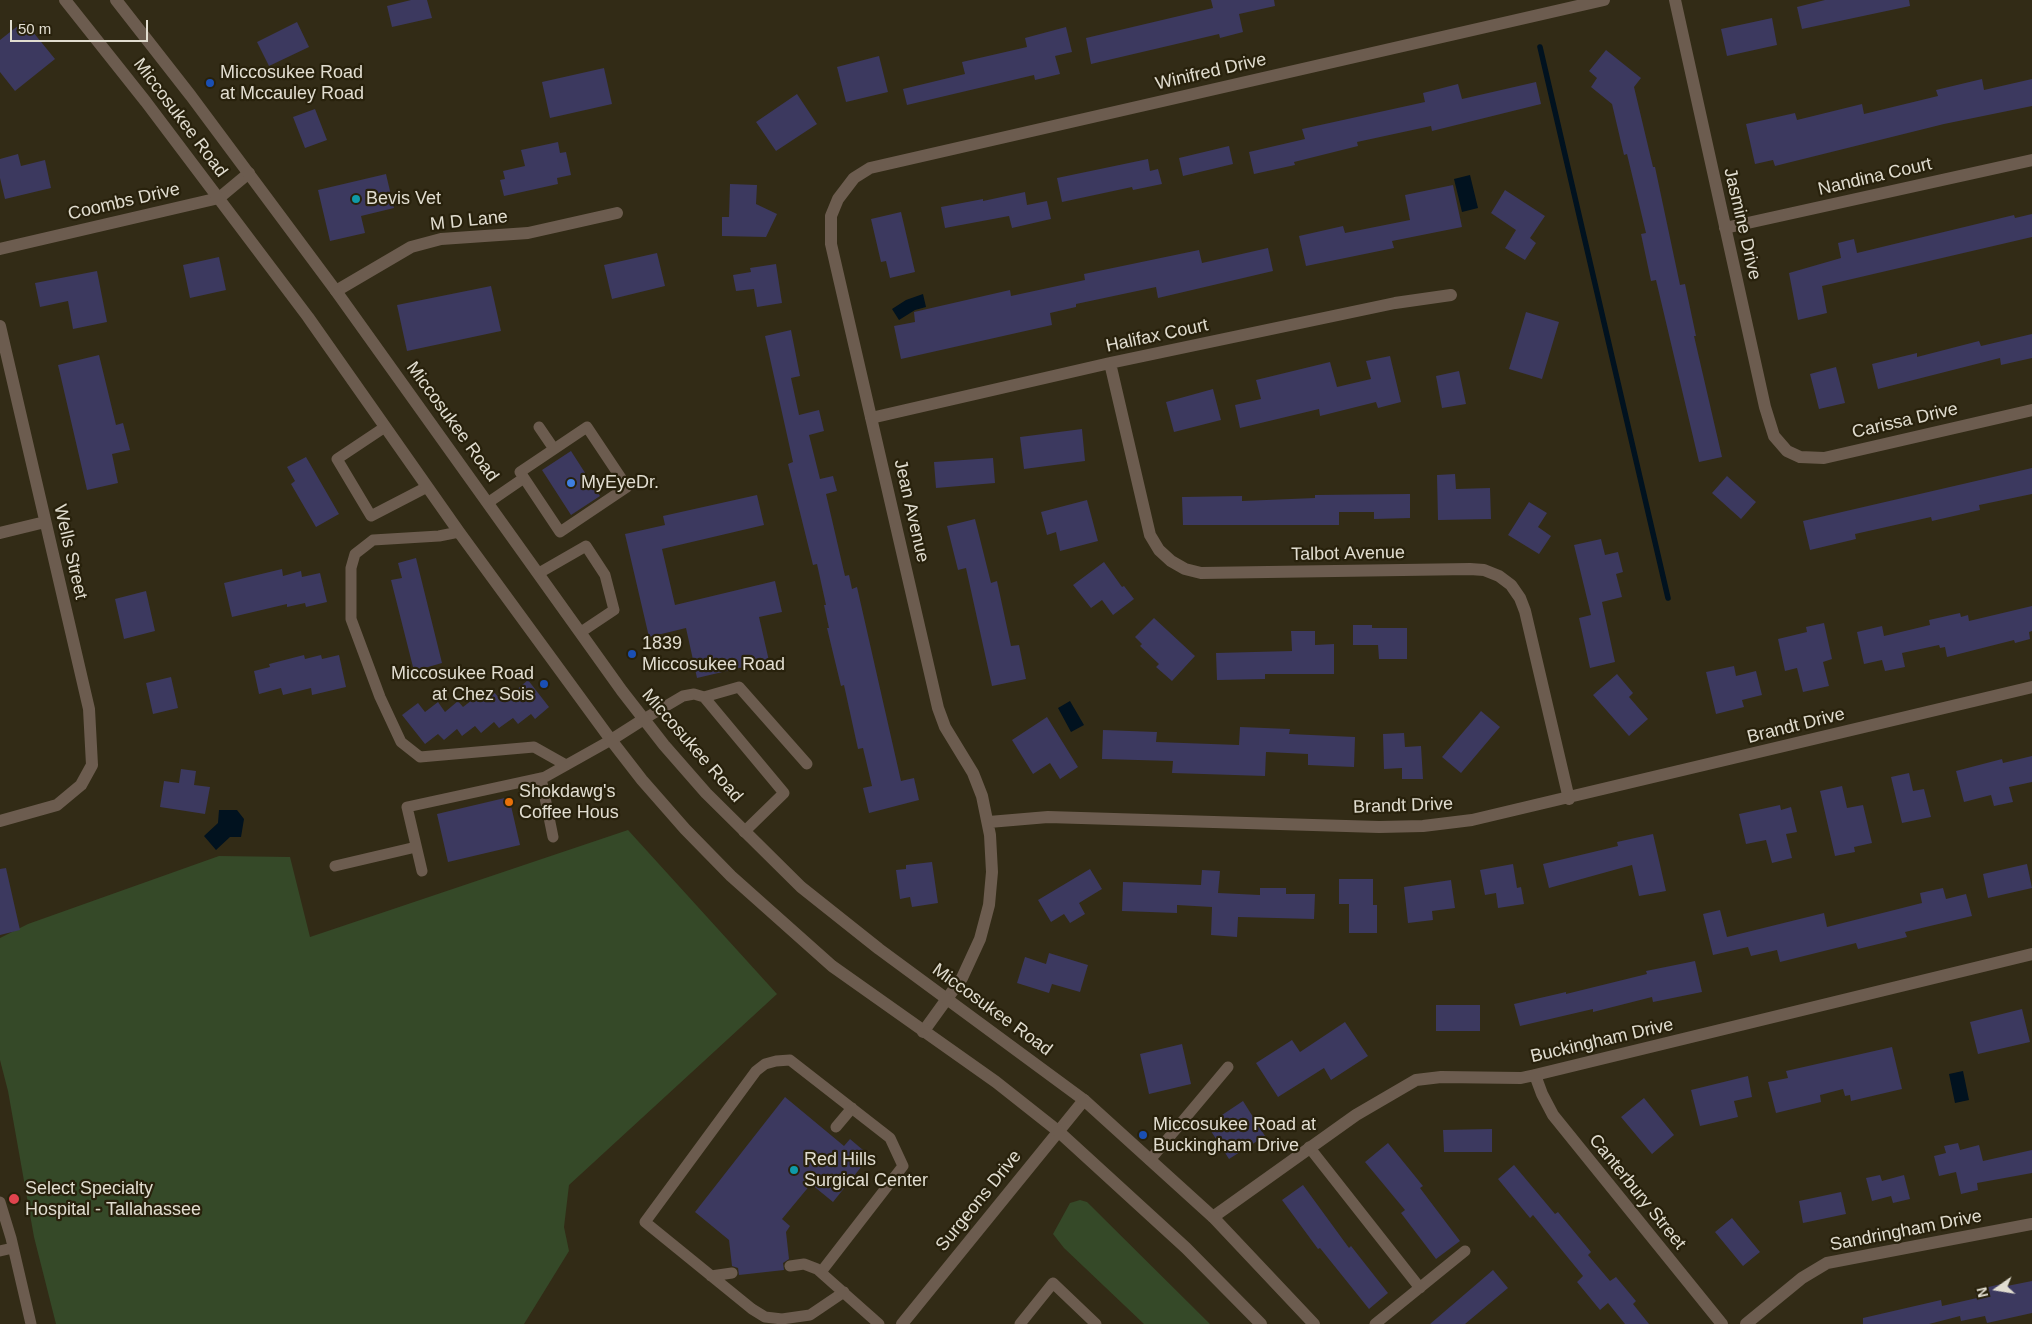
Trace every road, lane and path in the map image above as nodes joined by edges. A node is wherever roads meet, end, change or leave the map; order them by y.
1 (65, 0) edge
2 (117, 0) edge
3 (1604, 0) edge
4 (1675, 0) edge
5 (2032, 160) edge
6 (249, 173) junction
7 (219, 198) junction
8 (838, 199) joint
9 (616, 213) dead end
10 (1725, 228) junction
11 (0, 249) edge
12 (336, 291) junction
13 (1451, 295) dead end
14 (0, 326) edge
15 (1110, 363) junction
16 (2032, 410) edge
17 (872, 418) junction
18 (385, 427) junction
19 (539, 427) dead end
20 (554, 449) junction
21 (1787, 451) joint
22 (524, 478) junction
23 (427, 487) junction
24 (489, 502) junction
25 (45, 522) junction
26 (459, 532) junction
27 (0, 533) edge
28 (539, 573) junction
29 (581, 632) junction
30 (2032, 687) edge
31 (704, 697) junction
32 (644, 719) junction
33 (611, 740) junction
34 (807, 764) dead end
35 (566, 765) junction
36 (540, 778) junction
37 (1570, 799) junction
38 (0, 821) edge
39 (989, 822) junction
40 (744, 832) junction
41 (553, 837) dead end
42 (416, 847) junction
43 (335, 866) dead end
44 (422, 871) dead end
45 (2032, 954) edge
46 (947, 999) junction
47 (923, 1032) junction
48 (1228, 1067) dead end
49 (1535, 1075) junction
50 (1084, 1100) junction
51 (852, 1108) junction
52 (836, 1127) dead end
53 (1058, 1131) junction
54 (1309, 1147) junction
55 (1150, 1160) junction
56 (0, 1202) edge
57 (1213, 1217) junction
58 (2032, 1224) edge
59 (13, 1248) junction
60 (0, 1251) edge
61 (1465, 1252) dead end
62 (790, 1266) dead end
63 (821, 1272) junction
64 (732, 1274) dead end
65 (711, 1276) junction
66 (1420, 1288) junction
67 (844, 1292) junction
68 (1090, 1322) edge
69 (31, 1324) edge
70 (879, 1324) edge
71 (902, 1324) edge
72 (1020, 1324) edge
73 (1261, 1324) edge
74 (1314, 1324) edge
75 (1375, 1324) edge
76 (1722, 1324) edge
77 (1746, 1324) edge

1 - 7 street, Miccosukee Road
2 - 6 street, Miccosukee Road
3 - 8 street, Winifred Drive
4 - 10 street, Jasmine Drive
5 - 10 street, Nandina Court
6 - 7 street, Coombs Drive
6 - 12 street, Miccosukee Road
7 - 11 street, Coombs Drive
7 - 18 street, Miccosukee Road
8 - 17 street, Jean Avenue
9 - 12 street, M D Lane
10 - 21 street, Jasmine Drive
12 - 24 street, Miccosukee Road
13 - 15 street, Halifax Court
14 - 25 street, Wells Street
15 - 17 street, Halifax Court
15 - 37 street, Talbot Avenue
16 - 21 street, Carissa Drive
17 - 39 street, Jean Avenue
18 - 23 street, Miccosukee Road
18 - 23 lane
19 - 20 lane
20 - 22 lane
20 - 22 lane
22 - 24 lane
23 - 26 street, Miccosukee Road
24 - 28 street, Miccosukee Road
25 - 27 street
25 - 38 street, Wells Street
26 - 33 street, Miccosukee Road
26 - 35 lane
28 - 29 street, Miccosukee Road
28 - 29 lane
29 - 32 street, Miccosukee Road
30 - 37 street, Brandt Drive
31 - 32 lane
31 - 34 lane
31 - 40 lane
32 - 33 street
32 - 40 street, Miccosukee Road
33 - 35 lane
33 - 47 street, Miccosukee Road
35 - 36 lane
36 - 41 lane
36 - 42 lane
37 - 39 street, Brandt Drive
39 - 46 street
40 - 46 street, Miccosukee Road
42 - 43 lane
42 - 44 lane
45 - 49 street, Buckingham Drive
46 - 47 street
46 - 50 street, Miccosukee Road
47 - 53 street, Miccosukee Road
48 - 55 lane
49 - 54 street, Buckingham Drive
49 - 76 street, Canterbury Street
50 - 53 street, Surgeons Drive
50 - 55 street, Miccosukee Road
51 - 52 lane
51 - 63 lane
51 - 65 lane
53 - 71 street, Surgeons Drive
53 - 73 street, Miccosukee Road
54 - 57 street, Buckingham Drive
54 - 66 lane
55 - 57 street, Miccosukee Road
56 - 59 lane
57 - 74 street, Miccosukee Road
58 - 77 street, Sandringham Drive
59 - 60 lane
59 - 69 lane
61 - 66 lane
62 - 63 lane
63 - 67 lane
64 - 65 lane
65 - 67 lane
66 - 75 lane
67 - 70 lane
68 - 72 lane

